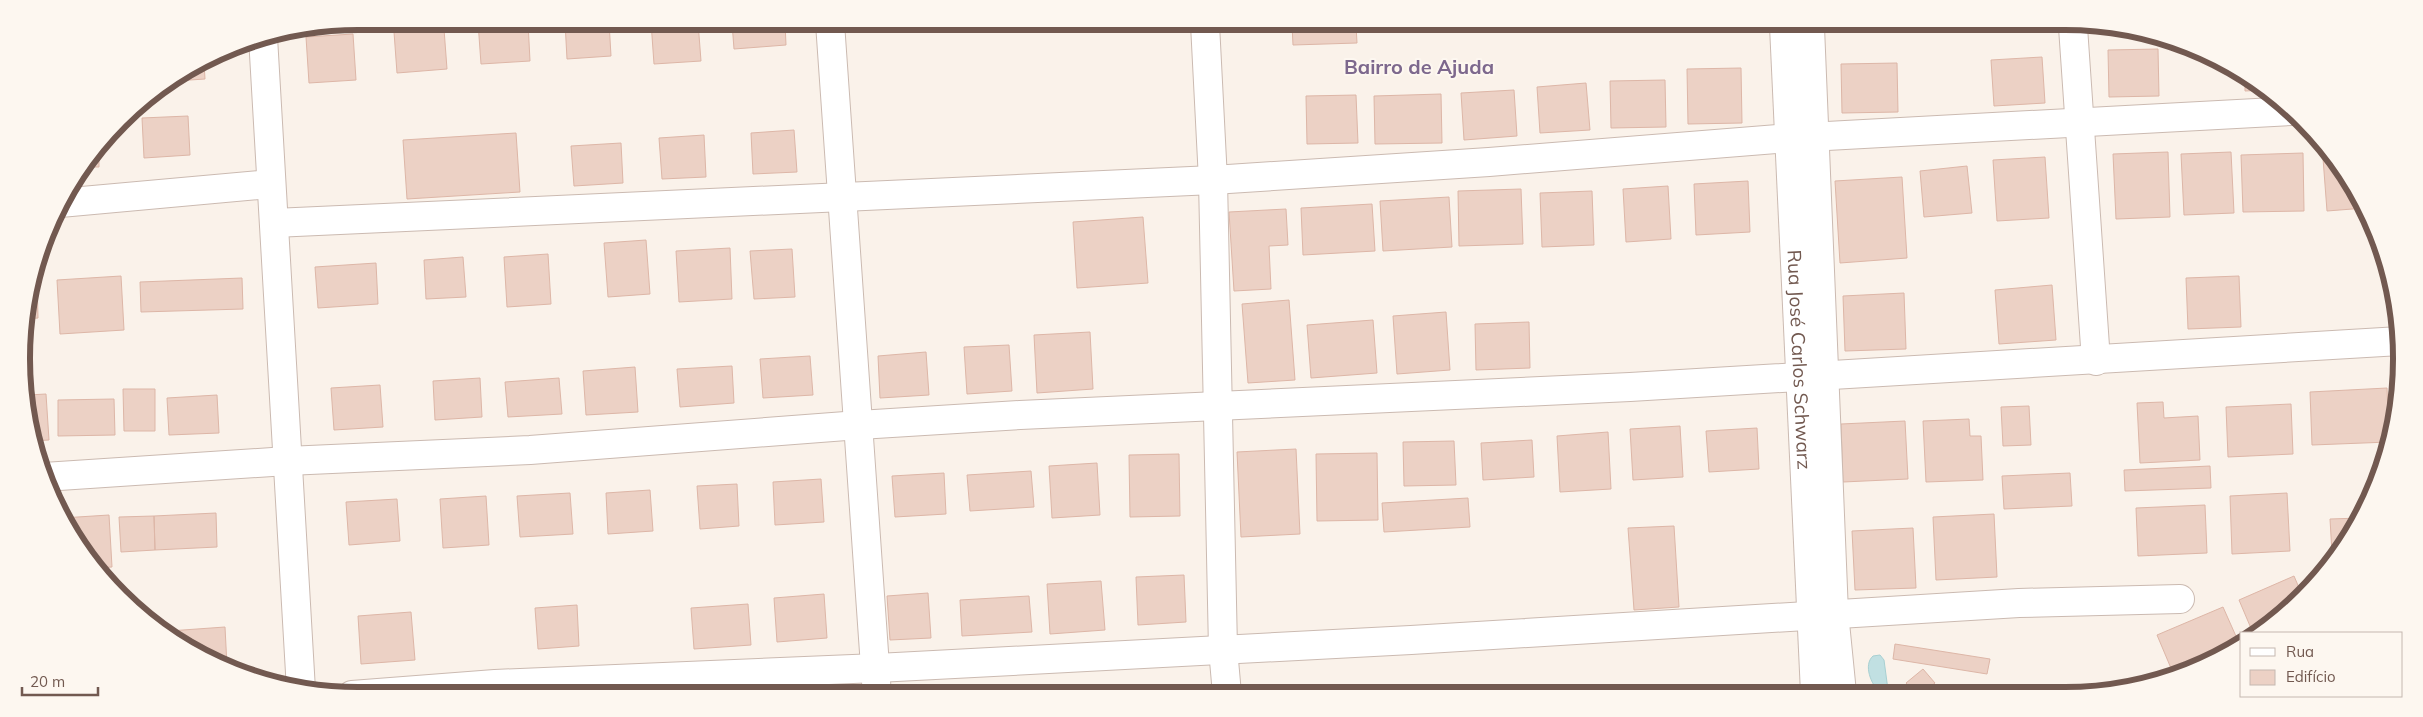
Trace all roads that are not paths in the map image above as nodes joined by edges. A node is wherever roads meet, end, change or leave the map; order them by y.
1 (831, 30) edge
2 (1204, 30) edge
3 (1785, 30) edge
4 (1810, 30) edge
5 (2073, 30) edge
6 (263, 44) edge
7 (2279, 111) edge
8 (2080, 120) junction
9 (1802, 138) junction
10 (1213, 180) junction
11 (270, 184) junction
12 (844, 198) junction
13 (70, 202) edge
14 (274, 223) junction
15 (2392, 341) edge
16 (2096, 360) junction
17 (1813, 376) junction
18 (1218, 405) junction
19 (859, 425) junction
20 (287, 461) junction
21 (52, 476) edge
22 (2180, 599) dead end
23 (1822, 614) junction
24 (1223, 649) junction
25 (877, 668) junction
26 (301, 682) edge
27 (456, 687) edge
28 (877, 687) edge
29 (1226, 687) edge
30 (1815, 687) edge
31 (1840, 687) edge

1 - 12 street
2 - 10 street
3 - 9 street, Rua José Carlos Schwarz
4 - 9 street, Rua José Carlos Schwarz
5 - 8 street
6 - 11 street
7 - 8 street
8 - 9 street
8 - 16 street
9 - 10 street
9 - 17 street, Rua José Carlos Schwarz
10 - 12 street
10 - 18 street
11 - 13 street
11 - 14 street
12 - 14 street
12 - 19 street
14 - 20 street
15 - 16 street
16 - 17 street
17 - 18 street
17 - 23 street, Rua José Carlos Schwarz
18 - 19 street
18 - 24 street
19 - 20 street
19 - 25 street
20 - 21 street
20 - 26 street
22 - 23 street
23 - 24 street
23 - 30 street, Rua José Carlos Schwarz
23 - 31 street, Rua José Carlos Schwarz
24 - 25 street
24 - 29 street
25 - 27 street
25 - 28 street

